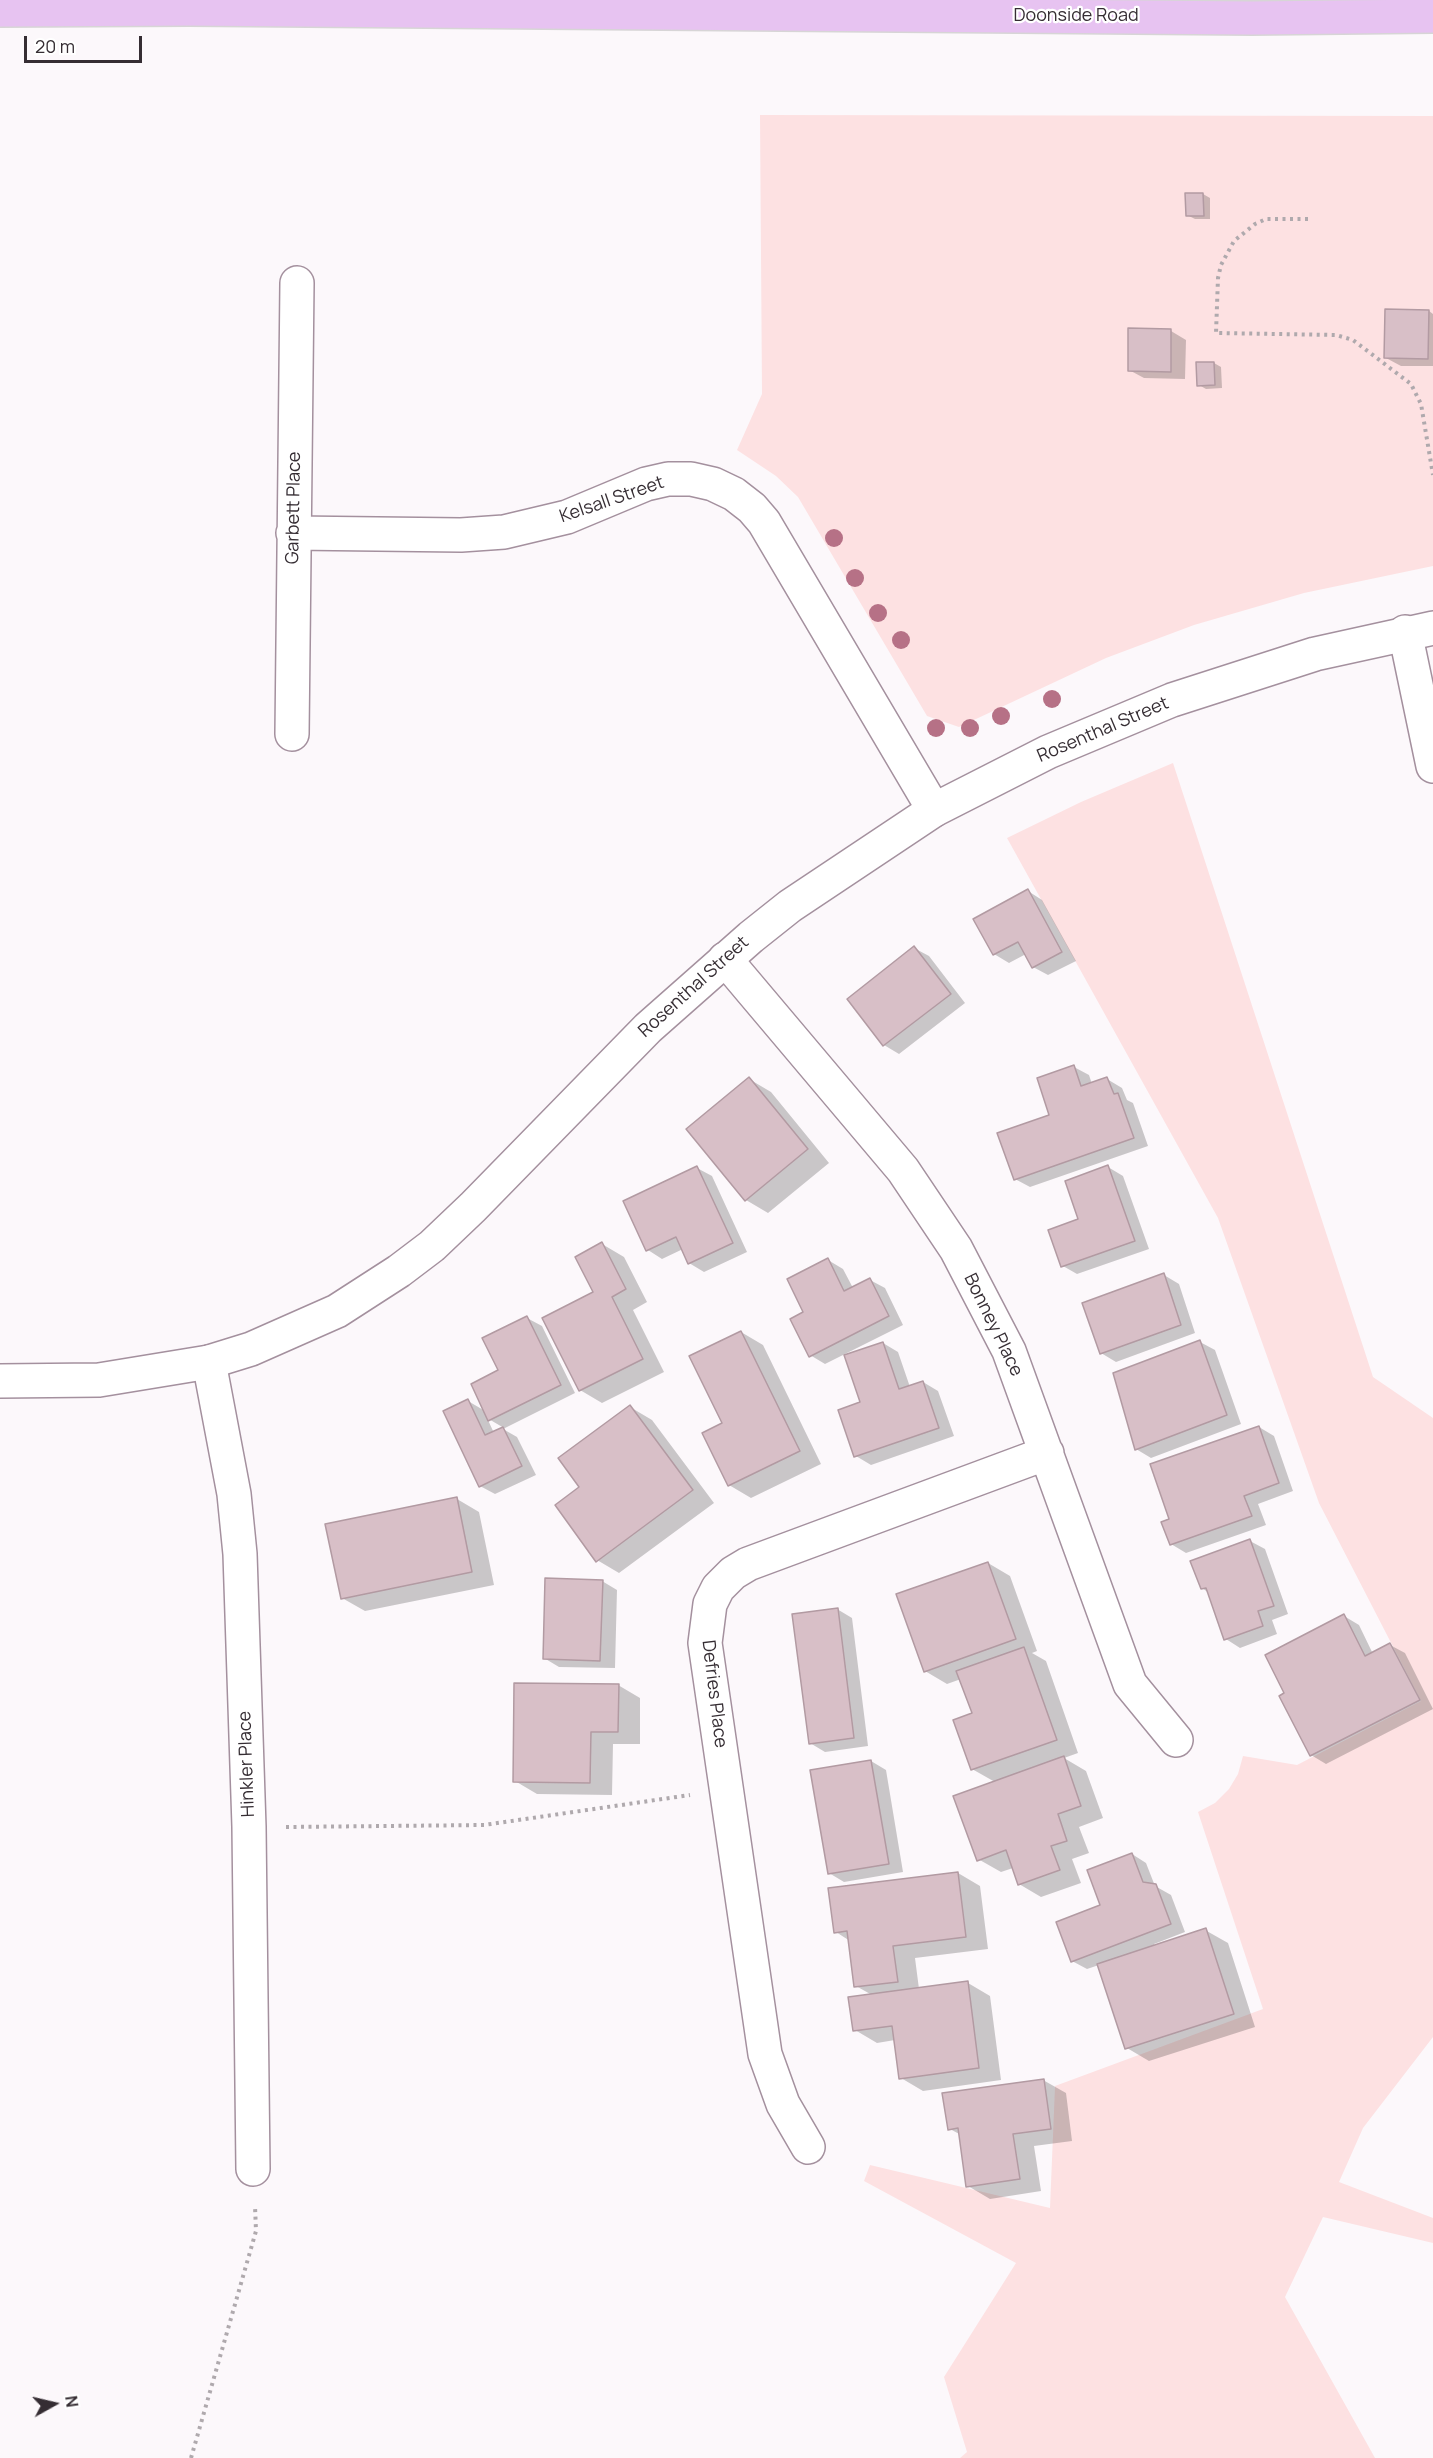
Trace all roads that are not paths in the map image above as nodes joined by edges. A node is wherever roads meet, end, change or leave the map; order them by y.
1 (0, 10) edge
2 (1433, 16) edge
3 (297, 283) dead end
4 (293, 533) junction
5 (1419, 630) edge
6 (292, 734) dead end
7 (1433, 766) edge
8 (934, 810) junction
9 (725, 959) junction
10 (209, 1362) junction
11 (0, 1381) edge
12 (1047, 1453) junction
13 (1176, 1740) dead end
14 (808, 2147) dead end
15 (254, 2169) road end

1 - 2 main road, Doonside Road
3 - 4 street, Garbett Place
4 - 6 street, Garbett Place
4 - 8 street, Kelsall Street
5 - 7 street
5 - 8 street, Rosenthal Street
8 - 9 street, Rosenthal Street
9 - 10 street, Rosenthal Street
9 - 12 street, Bonney Place
10 - 11 street, Rosenthal Street
10 - 15 street, Hinkler Place
12 - 13 street, Bonney Place
12 - 14 street, Defries Place

